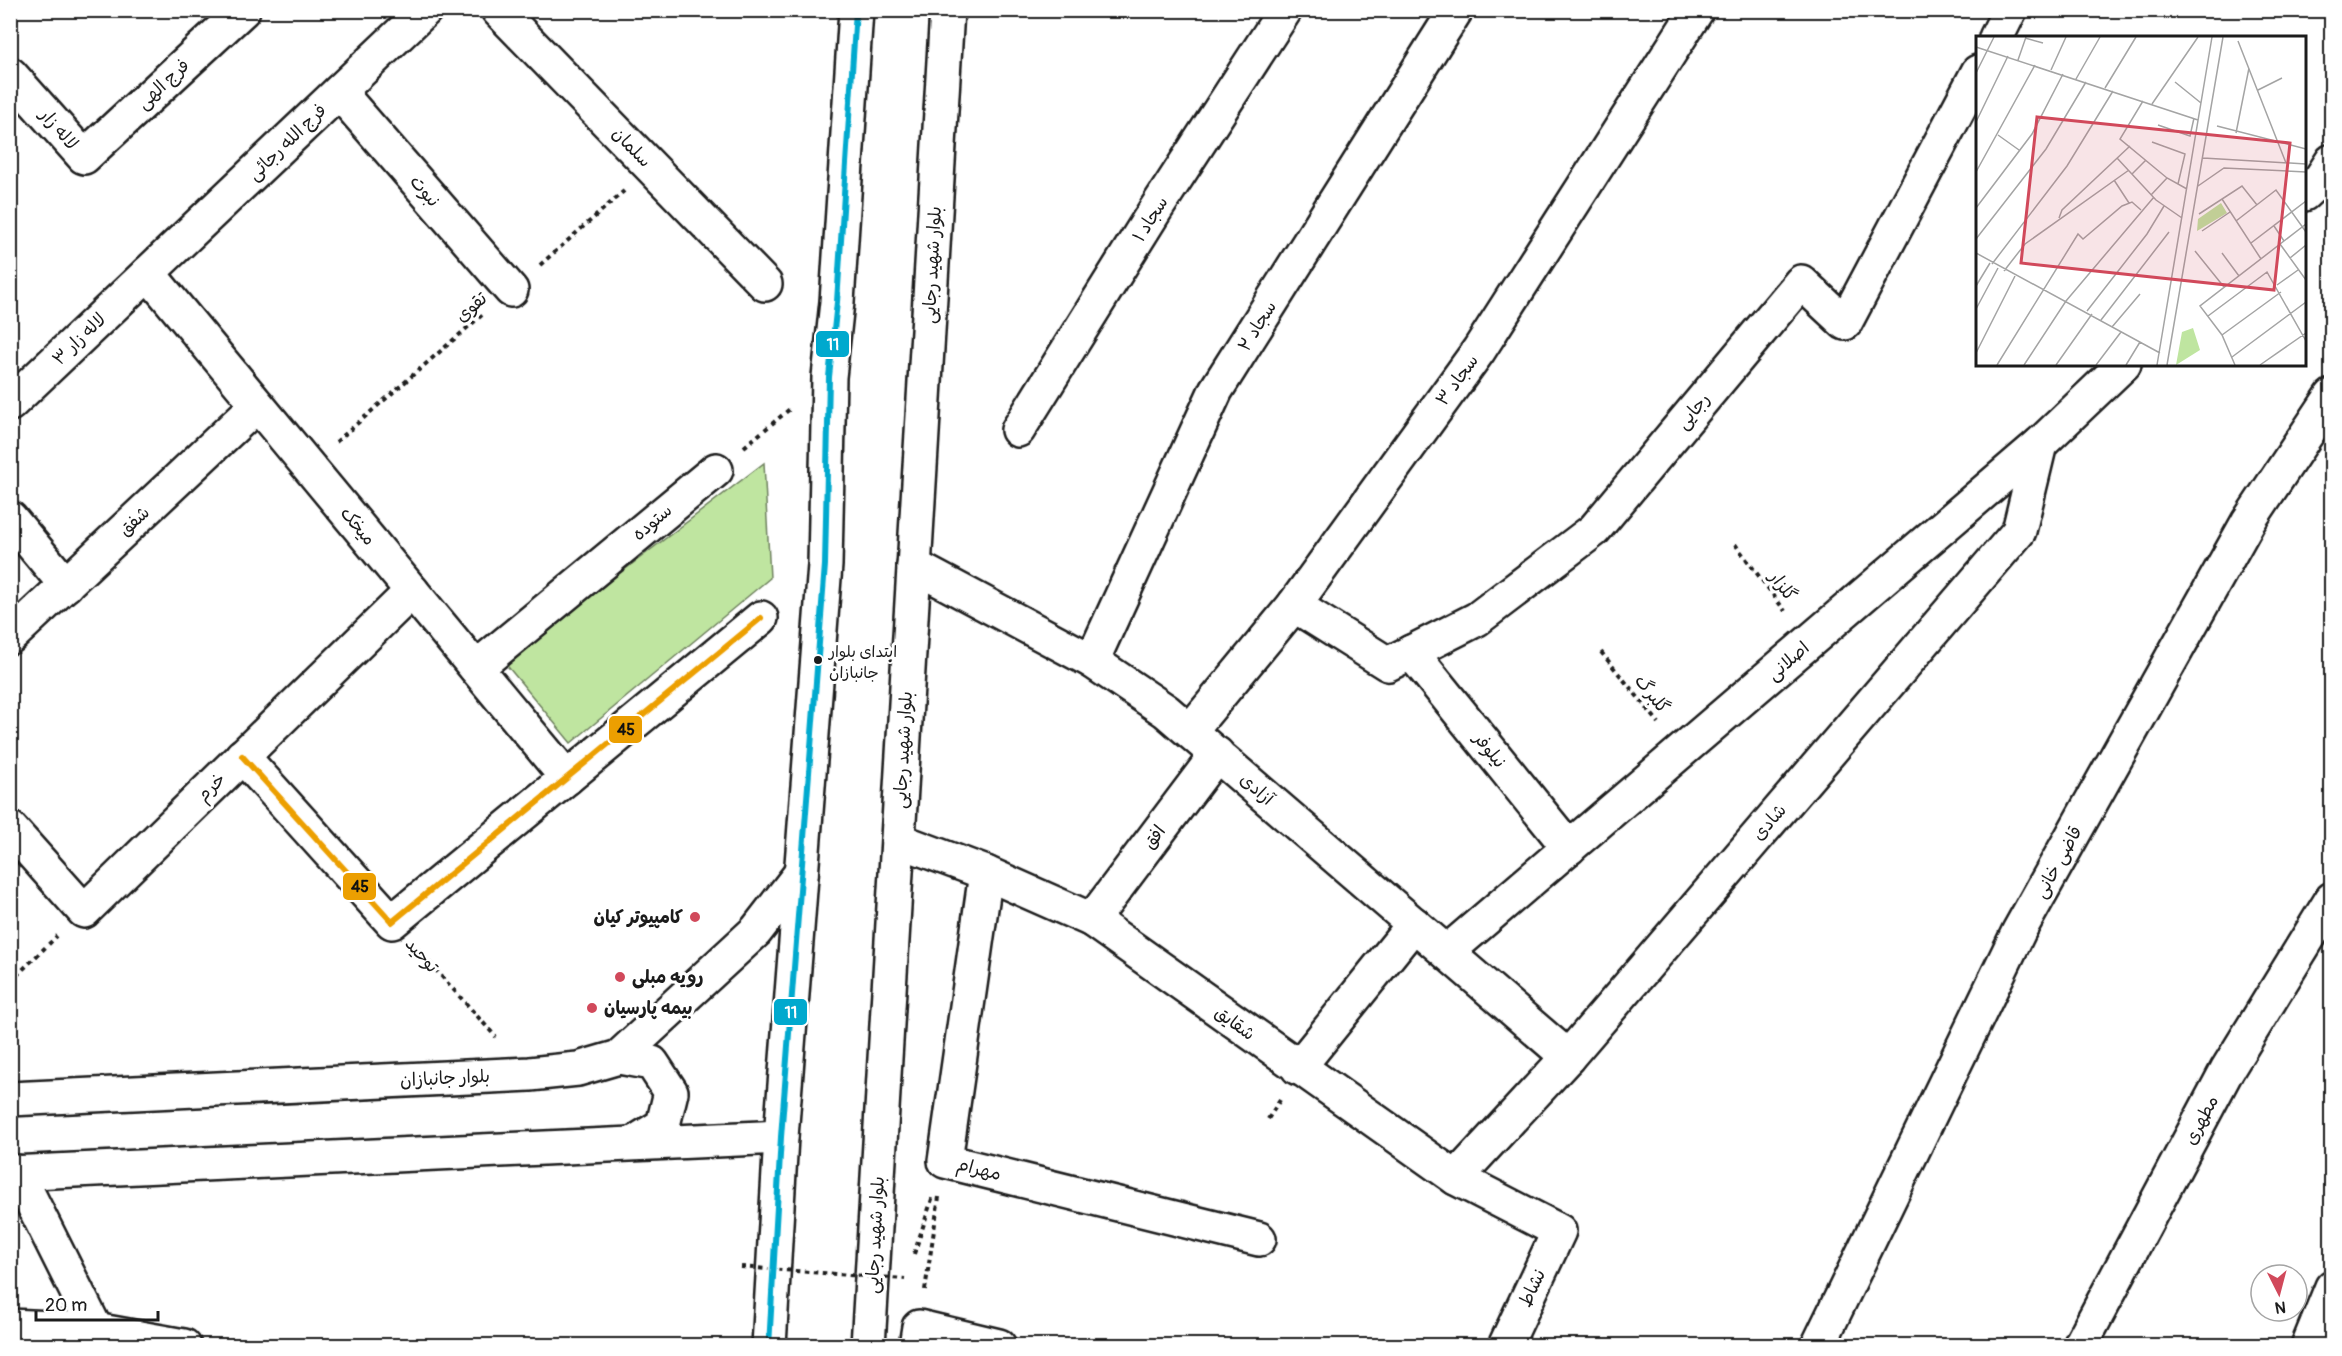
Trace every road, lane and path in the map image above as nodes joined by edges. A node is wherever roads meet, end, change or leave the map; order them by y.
1 (243, 10) edge
2 (425, 10) edge
3 (498, 10) edge
4 (856, 10) edge
5 (947, 10) edge
6 (1286, 10) edge
7 (1456, 10) edge
8 (1697, 10) edge
9 (2010, 10) edge
10 (1996, 36) edge
11 (10, 74) edge
12 (1976, 74) edge
13 (339, 92) junction
14 (84, 157) joint
15 (2331, 161) edge
16 (651, 167) junction
17 (2306, 192) edge
18 (148, 273) junction
19 (765, 284) dead end
20 (511, 290) junction
21 (2122, 366) edge
22 (829, 377) junction
23 (2331, 396) edge
24 (10, 404) edge
25 (257, 405) junction
26 (1018, 430) dead end
27 (2040, 444) junction
28 (308, 466) junction
29 (716, 470) joint
30 (10, 518) edge
31 (1735, 544) dead end
32 (914, 566) junction
33 (66, 585) junction
34 (412, 591) junction
35 (1294, 605) junction
36 (761, 618) dead end
37 (10, 637) edge
38 (1809, 643) junction
39 (1412, 652) junction
40 (1601, 652) dead end
41 (1092, 661) junction
42 (476, 668) junction
43 (1190, 731) junction
44 (1682, 752) junction
45 (1217, 754) junction
46 (242, 756) junction
47 (567, 778) junction
48 (10, 828) edge
49 (898, 840) junction
50 (1569, 848) junction
51 (801, 873) junction
52 (986, 873) junction
53 (2331, 899) edge
54 (84, 911) junction
55 (1092, 920) junction
56 (392, 922) junction
57 (1414, 924) junction
58 (1447, 952) junction
59 (10, 982) edge
60 (1568, 1057) junction
61 (619, 1058) junction
62 (1298, 1068) junction
63 (530, 1074) junction
64 (10, 1099) edge
65 (781, 1137) junction
66 (634, 1143) junction
67 (945, 1161) junction
68 (14, 1172) edge
69 (1456, 1178) junction
70 (1559, 1231) joint
71 (1259, 1239) dead end
72 (913, 1257) dead end
73 (741, 1267) dead end
74 (909, 1268) dead end
75 (905, 1279) junction
76 (2331, 1287) edge
77 (10, 1326) edge
78 (918, 1336) edge
79 (99, 1338) edge
80 (184, 1346) edge
81 (770, 1346) edge
82 (868, 1346) edge
83 (999, 1346) edge
84 (1505, 1346) edge
85 (1818, 1346) edge
86 (2080, 1346) edge
87 (2308, 1346) edge

1 - 14 main road, فرج الهی
2 - 13 main road, فرج الله رجائی
3 - 16 main road, سلمان
4 - 22 main road
5 - 32 main road, بلوار شهید رجایی
6 - 26 main road, سجاد ۱
7 - 41 main road, سجاد ۲
8 - 35 main road, سجاد ۳
9 - 10 main road
11 - 14 main road, لاله زار
12 - 39 main road, رجایی
13 - 18 main road, فرج الله رجائی
13 - 20 main road, نبوت
15 - 17 main road
16 - 19 main road, سلمان
16 - 20 path, تقوی
18 - 24 main road, لاله زار ۳
18 - 25 main road, میخک
20 - 28 path, تقوی
21 - 27 main road, اصلانی
22 - 29 path
22 - 51 main road
23 - 85 main road, قاضی خانی
25 - 28 main road, میخک
25 - 33 main road, شفق
27 - 38 main road, اصلانی
27 - 60 main road, شادی
28 - 34 main road, میخک
29 - 42 main road, ستوده
30 - 33 main road
31 - 38 path, گلزار
32 - 41 main road, آزادی
32 - 49 main road, بلوار شهید رجایی
33 - 37 main road, شفق
34 - 42 main road, میخک
34 - 46 main road, خرم
35 - 39 main road, رجایی
35 - 43 main road, سجاد ۳
36 - 47 main road
38 - 44 main road, اصلانی
39 - 50 main road, نیلوفر
40 - 44 path, گلبرگ
41 - 43 main road, آزادی
42 - 47 main road, میخک
43 - 45 main road, آزادی
44 - 50 main road, اصلانی
45 - 55 main road, افق
45 - 57 main road, آزادی
46 - 54 main road, خرم
46 - 56 main road, توحید
47 - 56 main road
48 - 54 main road
49 - 52 main road, شقایق
49 - 82 main road, بلوار شهید رجایی
50 - 58 main road, اصلانی
51 - 61 main road, بلوار جانبازان
51 - 65 main road
52 - 55 main road, شقایق
52 - 67 main road, مهرام
53 - 86 main road, مطهری
54 - 59 path
55 - 62 main road, شقایق
56 - 63 path, توحید
57 - 58 main road, آزادی
57 - 62 main road
58 - 60 main road, آزادی
60 - 69 main road, شادی
61 - 63 main road, بلوار جانبازان
61 - 66 main road
62 - 69 main road, شقایق
63 - 64 main road, بلوار جانبازان
65 - 66 main road
65 - 81 main road
66 - 68 main road
67 - 71 main road, مهرام
67 - 72 path
67 - 78 path
68 - 79 main road
69 - 70 main road, شقایق
70 - 84 main road, نشاط
73 - 75 path, bridge
74 - 75 path
75 - 78 path
76 - 87 main road
77 - 79 main road
78 - 83 main road
79 - 80 main road

